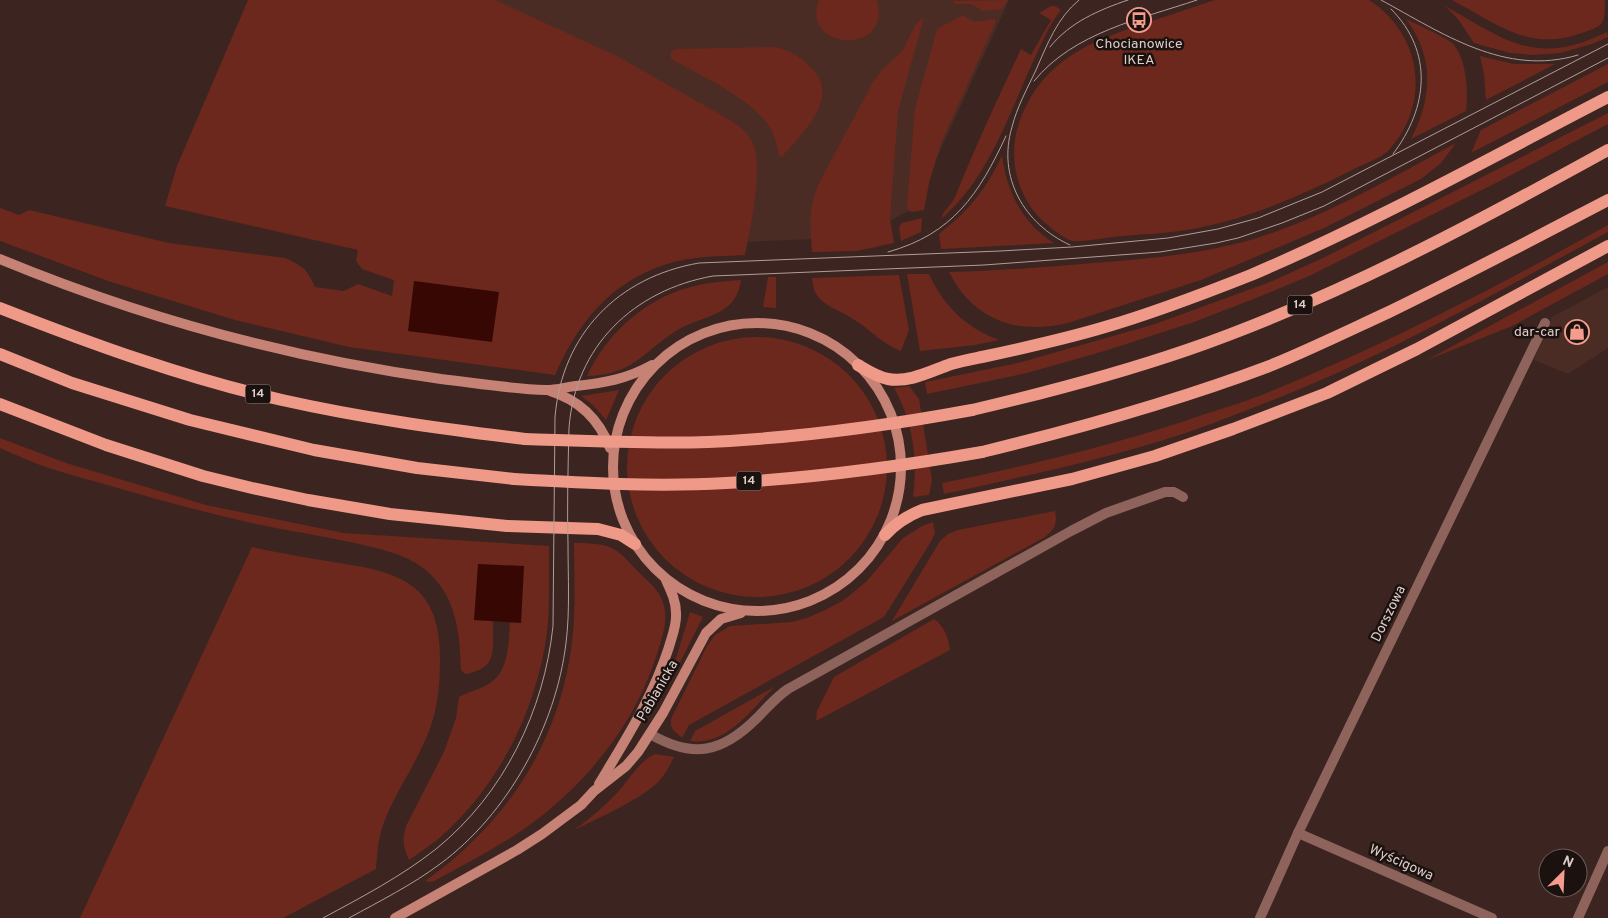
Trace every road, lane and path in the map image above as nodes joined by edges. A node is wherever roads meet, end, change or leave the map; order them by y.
1 (1608, 97) edge
2 (1608, 150) edge
3 (1608, 200) edge
4 (1608, 246) edge
5 (0, 259) edge
6 (0, 308) edge
7 (1545, 323) dead end
8 (0, 354) edge
9 (659, 362) junction
10 (858, 365) junction
11 (547, 390) junction
12 (0, 404) edge
13 (614, 459) junction
14 (1184, 497) dead end
15 (885, 535) junction
16 (635, 544) junction
17 (666, 580) junction
18 (746, 612) junction
19 (650, 734) junction
20 (594, 791) junction
21 (1298, 833) junction
22 (1608, 852) edge
23 (395, 918) edge
24 (1260, 918) edge
25 (1492, 918) edge
26 (1578, 918) edge

1 - 10 main road
2 - 6 main road, 14, bridge
3 - 8 main road, 14, bridge
4 - 15 main road
5 - 11 main road
7 - 21 street, Dorszowa
9 - 10 main road
9 - 11 main road
9 - 13 main road
10 - 15 main road
11 - 13 main road
12 - 16 main road
13 - 16 main road
14 - 19 street
15 - 18 main road
16 - 17 main road
17 - 18 main road
17 - 20 main road, Pabianicka
18 - 19 main road, Pabianicka
19 - 20 main road, Pabianicka
20 - 23 main road, Pabianicka
21 - 24 street, Dorszowa
21 - 25 street, Wyścigowa
22 - 26 street

